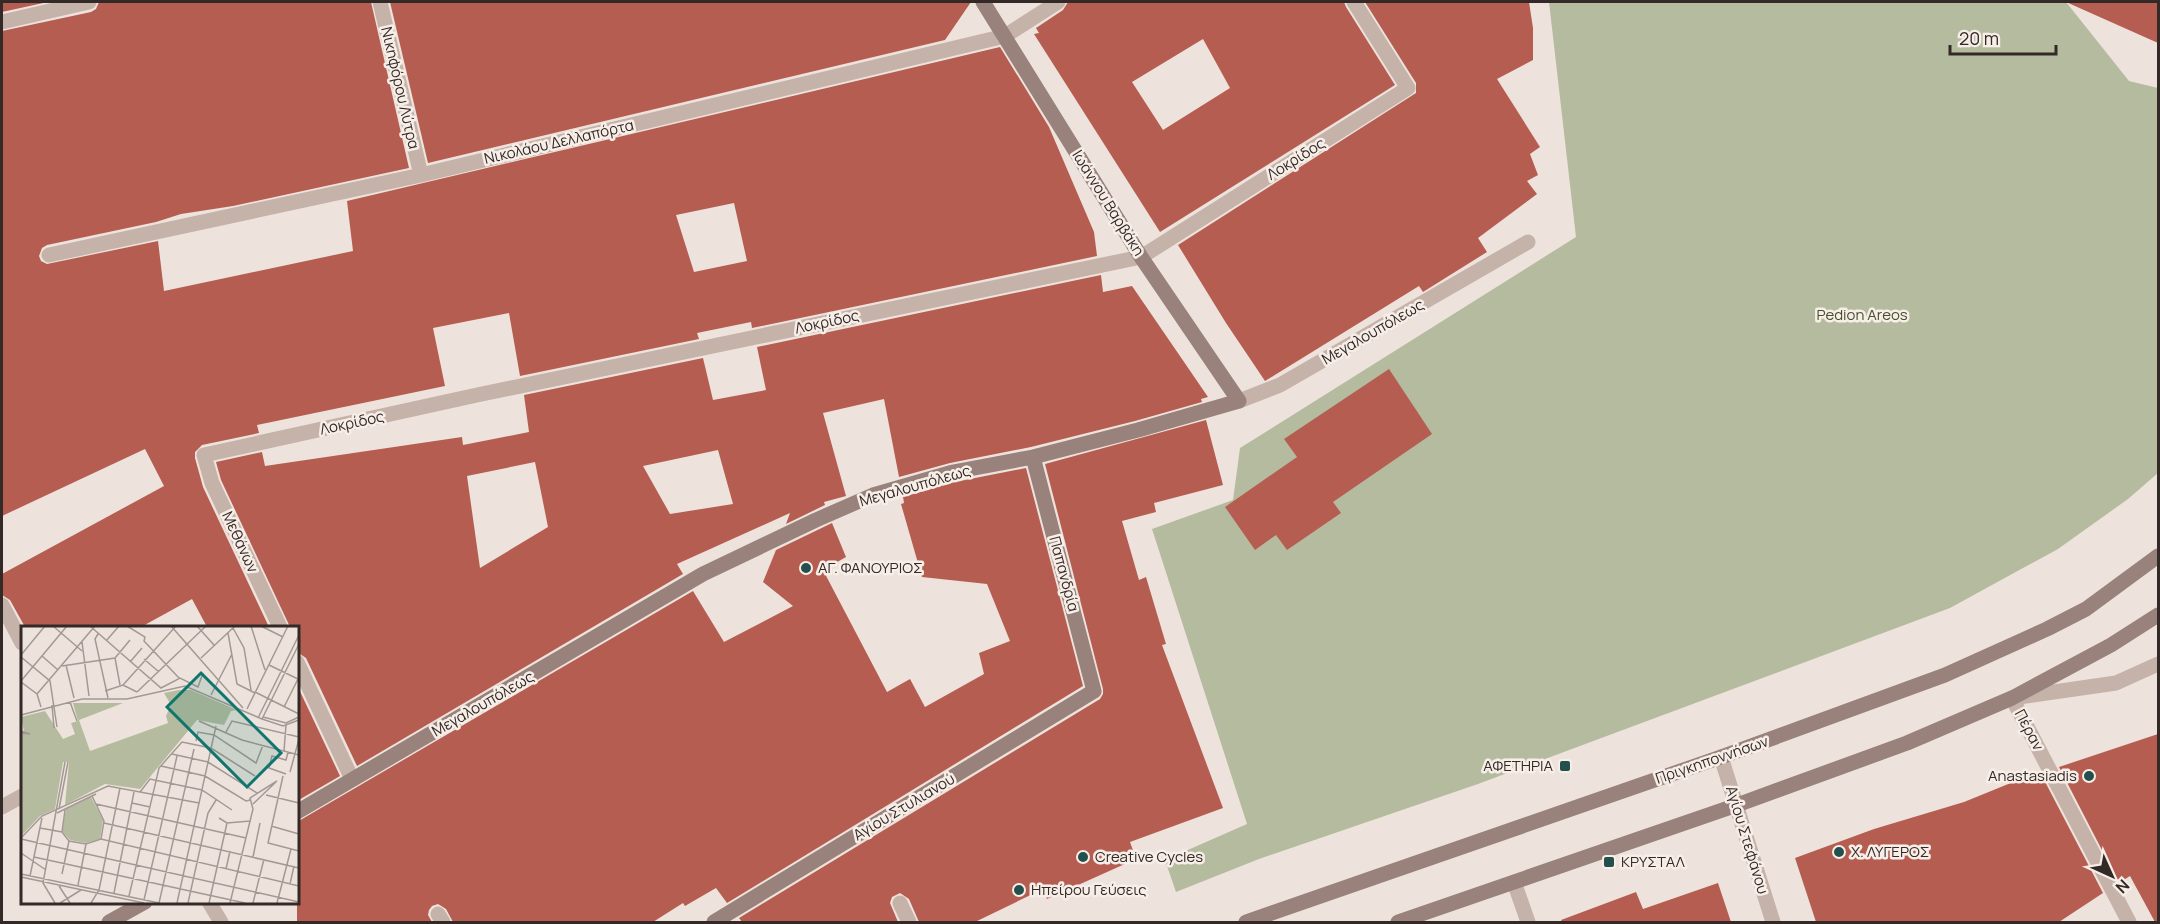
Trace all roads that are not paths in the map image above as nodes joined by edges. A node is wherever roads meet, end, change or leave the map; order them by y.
1 (89, 2) edge
2 (380, 2) edge
3 (983, 2) edge
4 (1058, 2) edge
5 (1354, 2) edge
6 (2, 22) edge
7 (1005, 36) junction
8 (420, 175) junction
9 (1528, 242) dead end
10 (49, 255) dead end
11 (1141, 257) junction
12 (1239, 401) junction
13 (204, 455) joint
14 (1033, 457) junction
15 (2158, 556) edge
16 (2, 605) edge
17 (2158, 615) edge
18 (280, 626) edge
19 (21, 641) edge
20 (298, 664) edge
21 (2158, 664) edge
22 (1094, 691) joint
23 (2012, 698) junction
24 (1721, 757) junction
25 (352, 779) junction
26 (21, 797) edge
27 (1737, 805) junction
28 (2, 807) edge
29 (298, 811) edge
30 (1514, 882) junction
31 (144, 903) edge
32 (210, 903) edge
33 (900, 903) dead end
34 (109, 922) edge
35 (221, 922) edge
36 (714, 922) edge
37 (909, 922) edge
38 (1246, 922) edge
39 (1398, 922) edge
40 (1528, 922) edge
41 (1773, 922) edge
42 (2129, 922) edge

1 - 6 street
2 - 8 street, Νικηφόρου Λύτρα
3 - 7 street, Ιωάννου Βαρβάκη
4 - 7 street, Νικολάου Δελλαπόρτα
5 - 11 street, Λοκρίδος
7 - 8 street, Νικολάου Δελλαπόρτα
7 - 11 street, Ιωάννου Βαρβάκη
8 - 10 street, Νικολάου Δελλαπόρτα
9 - 12 street, Μεγαλουπόλεως
11 - 12 street, Ιωάννου Βαρβάκη
11 - 13 street, Λοκρίδος
12 - 14 street, Μεγαλουπόλεως
13 - 18 street, Μεθάνων
14 - 22 street, Παπανδρία
14 - 25 street, Μεγαλουπόλεως
15 - 24 street, Πριγκηποννήσων
16 - 19 street
17 - 23 street
20 - 25 street
21 - 23 street
22 - 36 street, Αγίου Στυλιανού
23 - 27 street
23 - 42 street, Πέραν
24 - 27 street, Αγίου Στεφάνου
24 - 38 street, Πριγκηποννήσων
25 - 29 street, Μεγαλουπόλεως
26 - 28 street
27 - 30 street
27 - 41 street, Αγίου Στεφάνου
30 - 39 street
30 - 40 street
31 - 34 street
32 - 35 street
33 - 37 street

